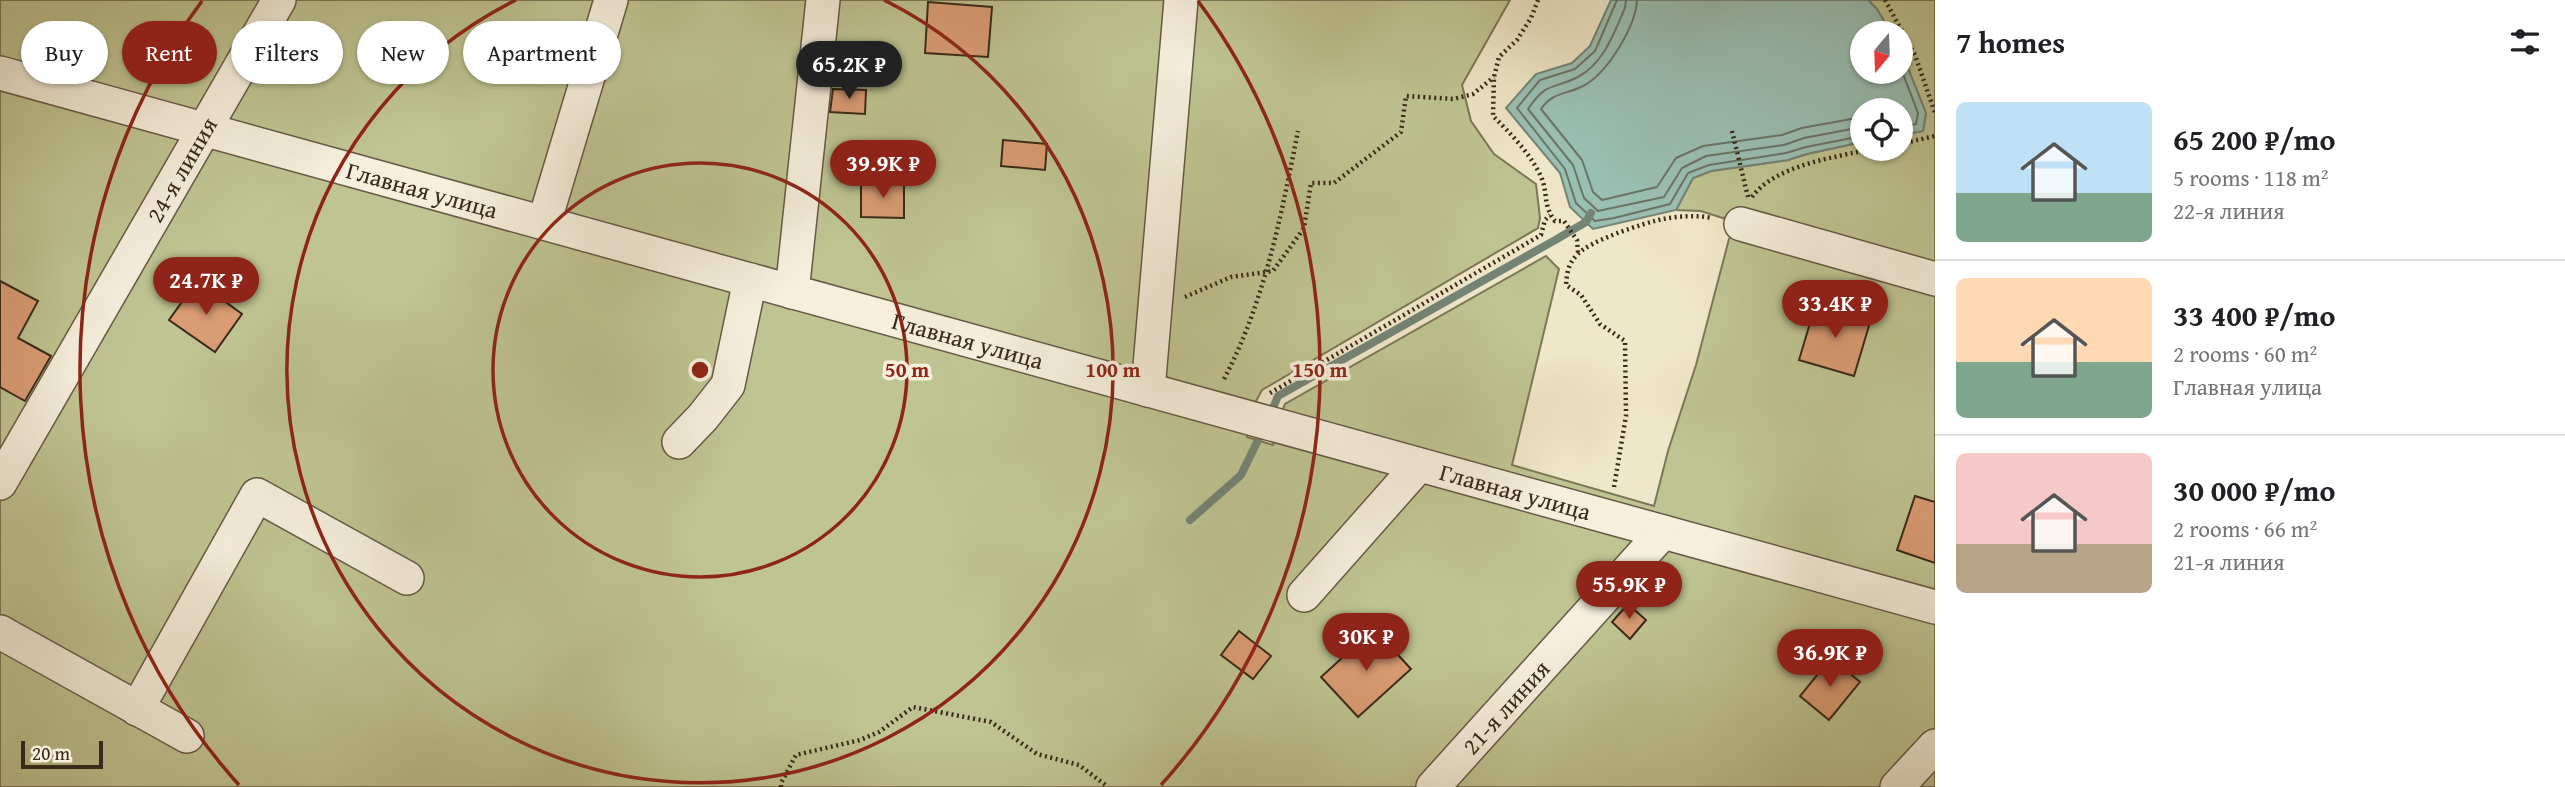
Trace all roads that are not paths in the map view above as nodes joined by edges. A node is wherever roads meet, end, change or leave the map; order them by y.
1 (279, 0) edge
2 (611, 0) edge
3 (823, 0) edge
4 (1181, 0) edge
5 (0, 73) edge
6 (205, 130) junction
7 (544, 223) junction
8 (1754, 227) road end
9 (1935, 279) edge
10 (750, 280) junction
11 (792, 292) junction
12 (1148, 390) junction
13 (678, 442) dead end
14 (1419, 465) junction
15 (0, 483) edge
16 (1662, 532) junction
17 (407, 578) dead end
18 (1304, 596) dead end
19 (1935, 607) edge
20 (0, 632) edge
21 (137, 709) junction
22 (187, 736) dead end
23 (1935, 746) edge
24 (1433, 787) edge
25 (1896, 787) edge

1 - 6 street, 24-я линия
2 - 7 street
3 - 11 street
4 - 12 street
5 - 6 street, Главная улица
6 - 7 street, Главная улица
6 - 15 street, 24-я линия
7 - 10 street, Главная улица
8 - 9 street
10 - 11 street, Главная улица
10 - 13 street
11 - 12 street, Главная улица
12 - 14 street, Главная улица
14 - 16 street, Главная улица
14 - 18 street
16 - 19 street, Главная улица
16 - 24 street, 21-я линия
17 - 21 street
20 - 21 street
21 - 22 street
23 - 25 street

